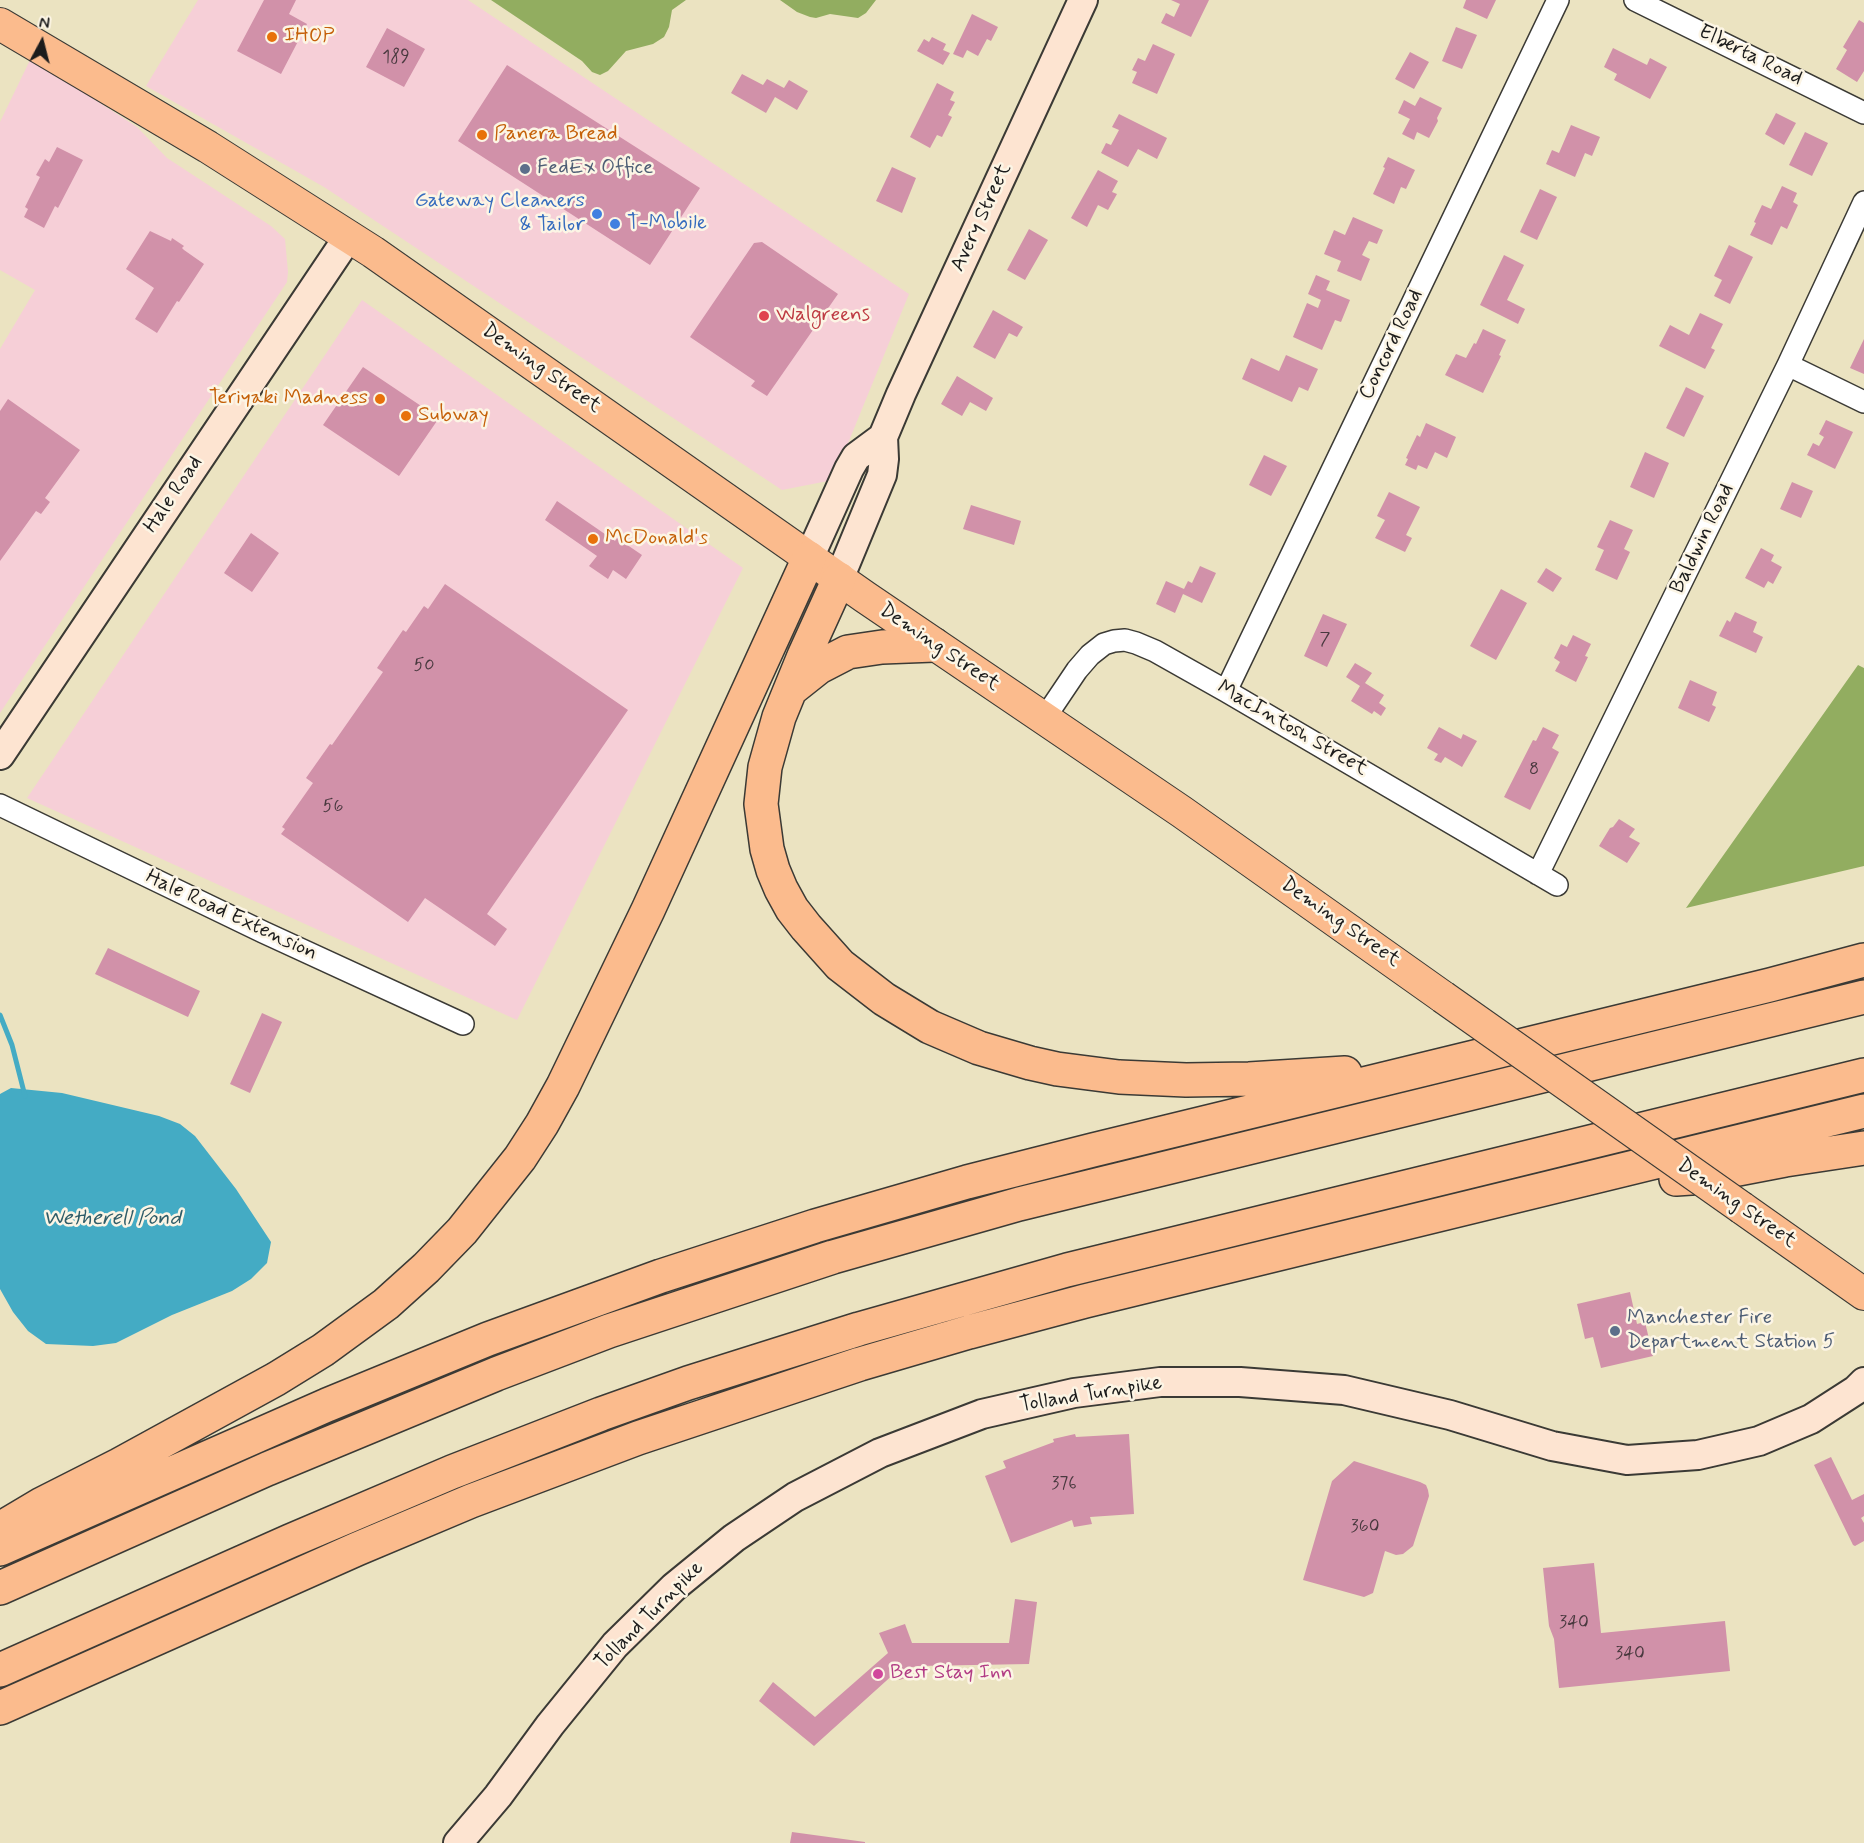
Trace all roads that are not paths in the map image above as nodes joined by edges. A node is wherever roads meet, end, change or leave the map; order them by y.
1 (1083, 0) edge
2 (1558, 0) edge
3 (1635, 0) edge
4 (0, 24) edge
5 (1864, 112) edge
6 (1864, 202) edge
7 (349, 236) junction
8 (1788, 365) junction
9 (1864, 402) edge
10 (883, 437) junction
11 (808, 558) junction
12 (838, 579) junction
13 (934, 645) junction
14 (789, 691) junction
15 (1226, 691) junction
16 (1044, 718) junction
17 (0, 754) edge
18 (0, 805) edge
19 (1538, 874) junction
20 (1557, 885) dead end
21 (1864, 960) edge
22 (1864, 997) edge
23 (463, 1024) dead end
24 (1428, 1068) junction
25 (1864, 1075) edge
26 (1864, 1111) edge
27 (1864, 1148) edge
28 (1543, 1189) junction
29 (1864, 1294) edge
30 (1864, 1382) edge
31 (0, 1529) edge
32 (0, 1549) edge
33 (0, 1588) edge
34 (0, 1670) edge
35 (0, 1708) edge
36 (458, 1843) edge

1 - 10 street, Avery Street
2 - 15 street, Concord Road
3 - 5 street, Elberta Road
4 - 7 main road, Deming Street
6 - 8 street, Baldwin Road
7 - 11 main road, Deming Street
7 - 17 street, Hale Road
8 - 9 street
8 - 19 street, Baldwin Road
10 - 11 street, Avery Street
10 - 12 street, Avery Street
11 - 12 main road, Deming Street
11 - 31 highway
12 - 13 main road, Deming Street
12 - 14 highway
13 - 14 highway
13 - 16 main road, Deming Street
14 - 24 highway
15 - 16 street, MacIntosh Street
15 - 19 street, MacIntosh Street
16 - 29 main road, Deming Street, bridge
18 - 23 street, Hale Road Extension
19 - 20 street, MacIntosh Street
21 - 24 highway
22 - 33 highway
24 - 32 highway
25 - 34 highway
26 - 28 highway
27 - 28 highway
28 - 35 highway
30 - 36 street, Tolland Turnpike

